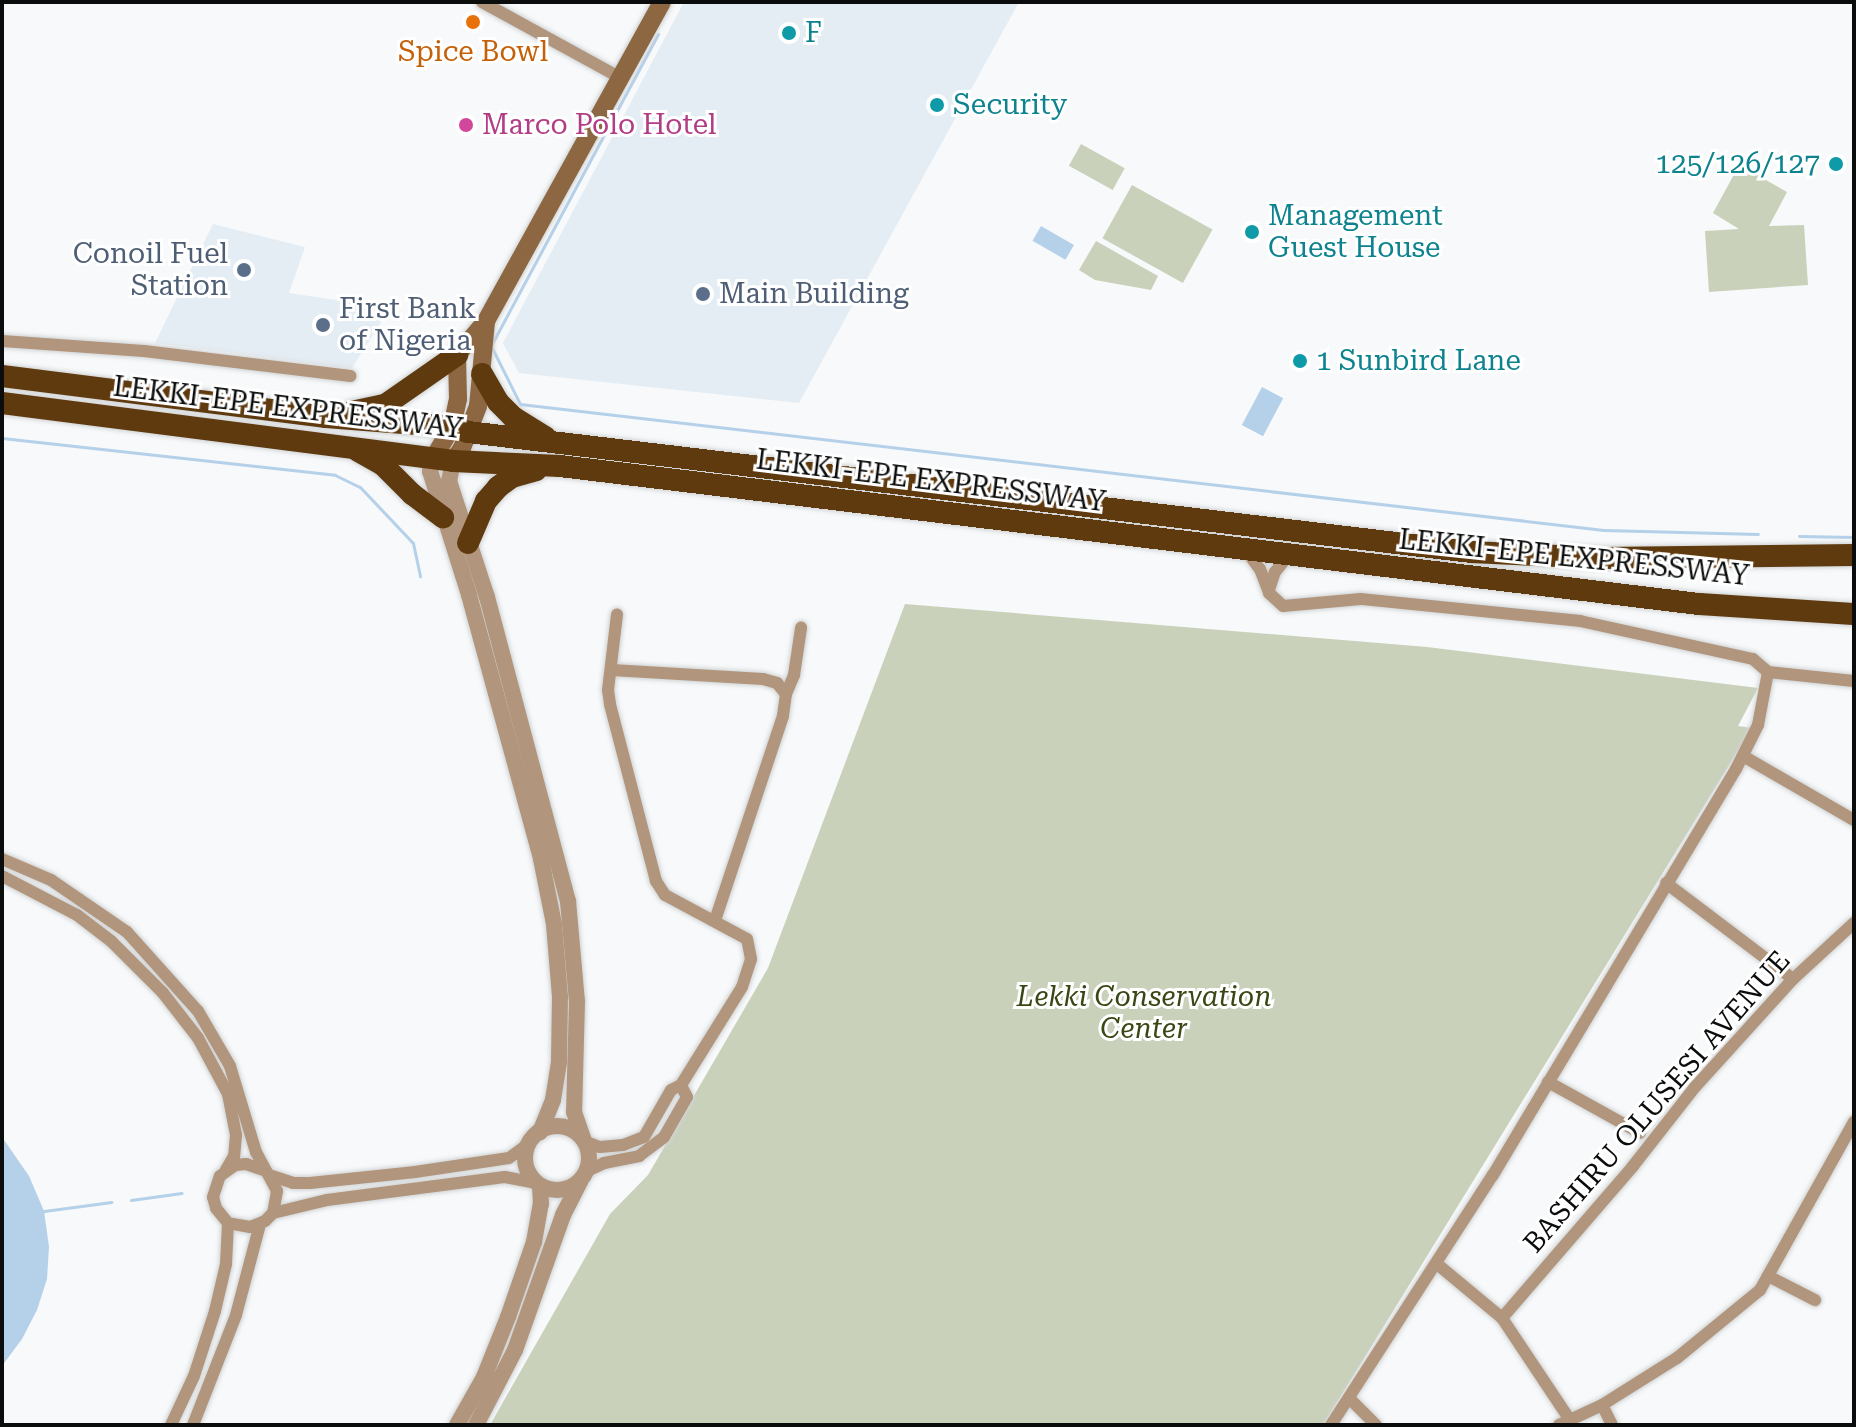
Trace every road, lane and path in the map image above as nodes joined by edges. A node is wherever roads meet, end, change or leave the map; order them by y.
1 (482, 2) edge
2 (662, 2) edge
3 (621, 78) junction
4 (486, 321) junction
5 (2, 341) edge
6 (457, 355) junction
7 (482, 374) junction
8 (2, 376) edge
9 (350, 376) dead end
10 (2, 403) edge
11 (326, 417) junction
12 (186, 425) junction
13 (553, 441) junction
14 (452, 444) junction
15 (346, 446) junction
16 (653, 454) junction
17 (560, 466) junction
18 (443, 517) junction
19 (468, 543) junction
20 (1247, 552) junction
21 (1854, 555) edge
22 (1288, 556) junction
23 (1813, 557) junction
24 (1854, 563) edge
25 (1269, 592) junction
26 (1854, 602) edge
27 (1783, 609) junction
28 (1854, 614) edge
29 (617, 615) dead end
30 (801, 628) dead end
31 (612, 670) junction
32 (1768, 672) junction
33 (1854, 681) edge
34 (786, 694) junction
35 (1743, 756) junction
36 (1854, 820) edge
37 (2, 859) edge
38 (2, 876) edge
39 (1666, 883) junction
40 (715, 920) junction
41 (1854, 923) edge
42 (1793, 979) junction
43 (1548, 1082) junction
44 (681, 1085) junction
45 (1854, 1122) edge
46 (540, 1132) junction
47 (1640, 1133) dead end
48 (584, 1140) junction
49 (527, 1145) junction
50 (225, 1171) junction
51 (268, 1173) junction
52 (584, 1176) junction
53 (538, 1184) junction
54 (273, 1213) junction
55 (228, 1223) junction
56 (260, 1224) junction
57 (1437, 1264) junction
58 (1768, 1276) junction
59 (1815, 1300) dead end
60 (1502, 1318) junction
61 (1349, 1398) junction
62 (1602, 1405) junction
63 (1565, 1423) edge
64 (171, 1425) edge
65 (193, 1425) edge
66 (457, 1425) edge
67 (476, 1425) edge
68 (1331, 1425) edge
69 (1376, 1425) edge
70 (1612, 1425) edge

1 - 3 street
2 - 3 main road
3 - 4 main road
4 - 6 main road
4 - 7 main road
5 - 9 street
6 - 11 highway
6 - 14 main road
7 - 13 highway
7 - 14 main road
8 - 11 highway, LEKKI-EPE EXPRESSWAY
10 - 12 highway, LEKKI-EPE EXPRESSWAY
11 - 14 highway, LEKKI-EPE EXPRESSWAY
12 - 14 highway
12 - 15 highway, LEKKI-EPE EXPRESSWAY
13 - 14 highway, LEKKI-EPE EXPRESSWAY
13 - 16 highway, LEKKI-EPE EXPRESSWAY
14 - 15 highway, LEKKI-EPE EXPRESSWAY
14 - 16 highway
14 - 17 highway, LEKKI-EPE EXPRESSWAY
14 - 18 street
14 - 19 street
15 - 18 highway
16 - 23 highway, LEKKI-EPE EXPRESSWAY
17 - 19 highway
17 - 20 highway, LEKKI-EPE EXPRESSWAY
18 - 46 street
19 - 48 street
20 - 22 highway, LEKKI-EPE EXPRESSWAY
20 - 25 street
21 - 23 highway, LEKKI-EPE EXPRESSWAY
22 - 25 street
22 - 27 highway, LEKKI-EPE EXPRESSWAY
23 - 24 highway
25 - 32 street
26 - 27 highway
27 - 28 highway, LEKKI-EPE EXPRESSWAY
29 - 31 street
30 - 34 street
31 - 34 street
31 - 40 street
32 - 33 street
32 - 35 street
34 - 40 street
35 - 36 street
35 - 39 street
37 - 51 street
38 - 50 street
39 - 42 street
39 - 43 street
40 - 44 street
41 - 42 street, BASHIRU OLUSESI AVENUE
42 - 60 street, BASHIRU OLUSESI AVENUE
43 - 47 street
43 - 57 street
44 - 48 street
44 - 52 street
45 - 58 street
46 - 48 street
46 - 49 street
48 - 52 street
49 - 51 street
49 - 53 street
50 - 51 street
50 - 55 street
51 - 54 street
52 - 53 street
52 - 67 street
53 - 54 street
53 - 66 street
54 - 56 street
55 - 56 street
55 - 64 street
56 - 65 street
57 - 60 street
57 - 61 street
58 - 59 street
58 - 62 street
60 - 63 street
61 - 68 street
61 - 69 street
62 - 63 street
62 - 70 street

